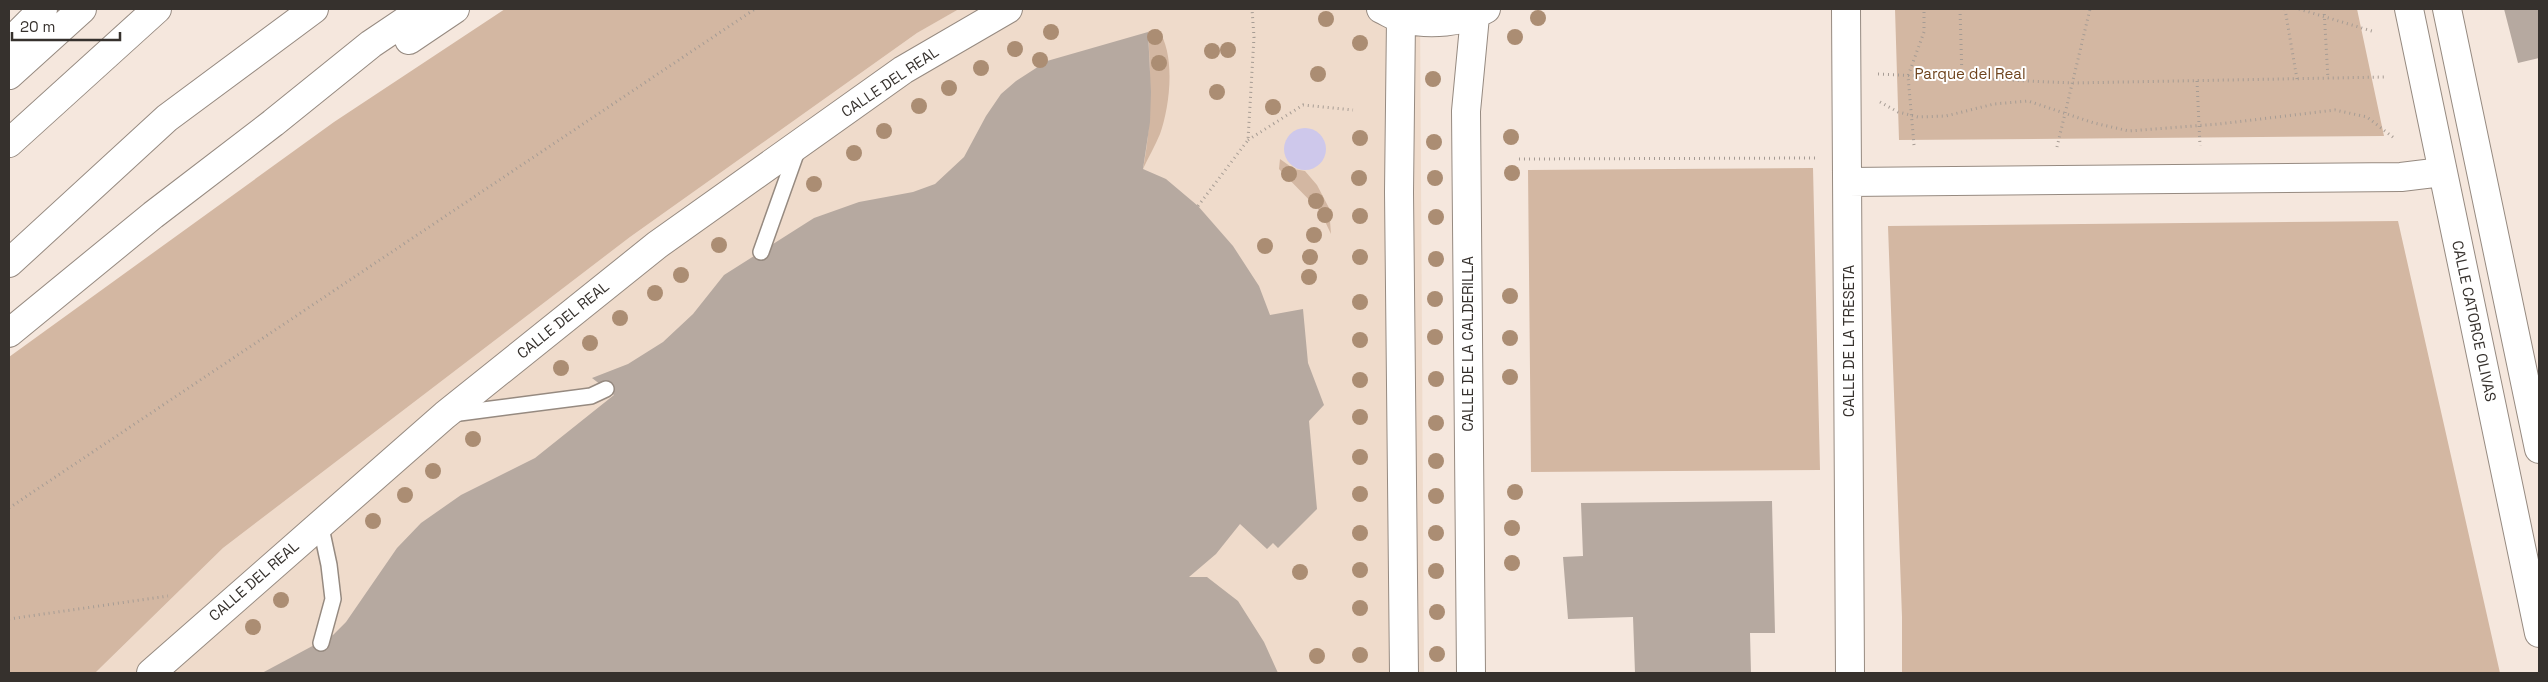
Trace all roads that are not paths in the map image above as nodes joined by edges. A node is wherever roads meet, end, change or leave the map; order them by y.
1 (43, 9) edge
2 (82, 9) edge
3 (157, 9) edge
4 (314, 9) edge
5 (424, 9) edge
6 (455, 9) edge
7 (1008, 9) edge
8 (1846, 9) edge
9 (2409, 9) edge
10 (2447, 9) edge
11 (1480, 12) edge
12 (1391, 14) edge
13 (9, 43) edge
14 (9, 75) edge
15 (273, 123) junction
16 (9, 143) edge
17 (799, 144) junction
18 (2442, 172) junction
19 (1848, 182) junction
20 (762, 252) dead end
21 (9, 263) edge
22 (9, 333) edge
23 (606, 389) dead end
24 (445, 415) junction
25 (2539, 449) edge
26 (320, 523) junction
27 (2539, 633) edge
28 (321, 643) dead end
29 (151, 673) edge
30 (1404, 673) edge
31 (1471, 673) edge
32 (1850, 673) edge

1 - 13 main road
2 - 14 main road
3 - 16 main road
4 - 21 main road
5 - 15 main road
6 - 15 main road
7 - 17 main road, CALLE DEL REAL
8 - 19 main road, CALLE DE LA TRESETA
9 - 18 main road, CALLE CATORCE OLIVAS
10 - 25 main road
11 - 12 main road
11 - 31 main road, CALLE DE LA CALDERILLA
12 - 30 main road
15 - 22 main road
17 - 20 lane
17 - 24 main road, CALLE DEL REAL
18 - 19 main road
18 - 27 main road, CALLE CATORCE OLIVAS
19 - 32 main road, CALLE DE LA TRESETA
23 - 24 lane
24 - 26 main road, CALLE DEL REAL
26 - 28 lane
26 - 29 main road, CALLE DEL REAL

